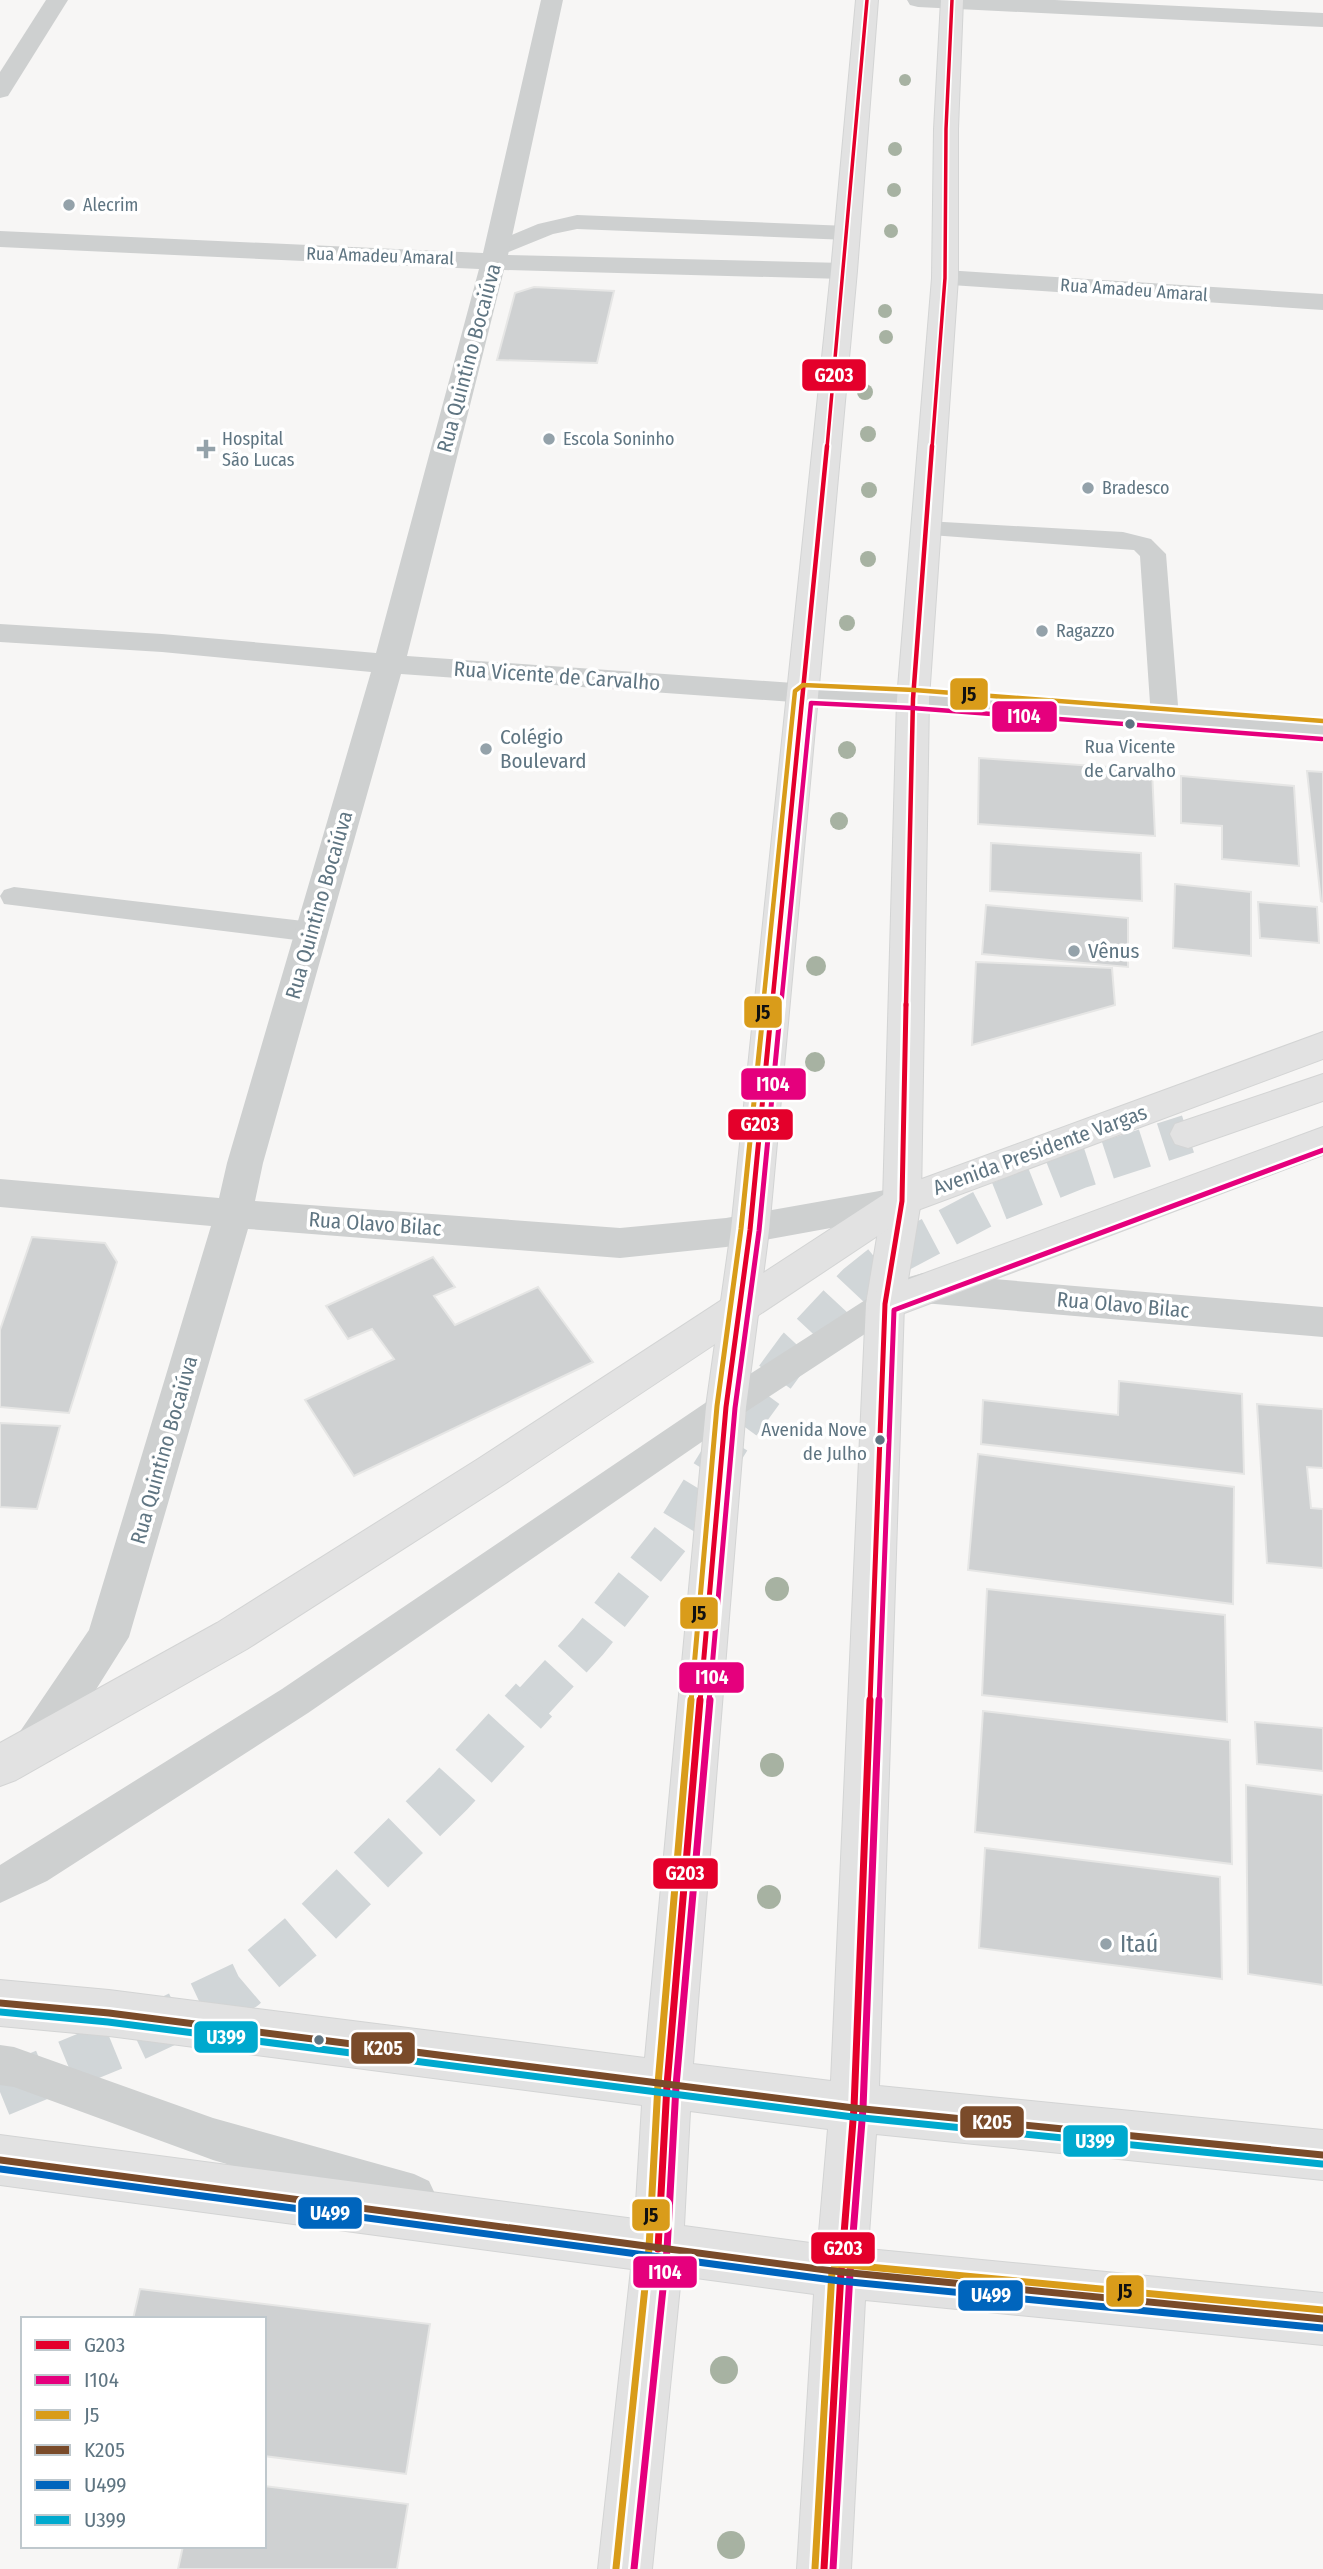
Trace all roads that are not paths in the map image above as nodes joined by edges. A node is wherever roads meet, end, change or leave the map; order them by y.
1 (57, 0) edge
2 (552, 0) edge
3 (867, 0) edge
4 (918, 0) edge
5 (952, 1) edge
6 (1323, 20) edge
7 (0, 91) edge
8 (848, 233) junction
9 (0, 239) edge
10 (495, 255) junction
11 (844, 271) junction
12 (945, 278) junction
13 (1323, 302) edge
14 (926, 529) junction
15 (0, 633) edge
16 (389, 664) junction
17 (803, 694) junction
18 (913, 699) junction
19 (1165, 718) junction
20 (1323, 730) edge
21 (14, 897) dead end
22 (312, 932) junction
23 (1323, 1045) edge
24 (1323, 1087) edge
25 (1188, 1134) tunnel mouth
26 (1323, 1141) edge
27 (0, 1193) edge
28 (902, 1201) junction
29 (234, 1214) junction
30 (750, 1230) junction
31 (904, 1296) junction
32 (738, 1311) junction
33 (1323, 1322) edge
34 (726, 1407) junction
35 (18, 1756) edge
36 (0, 1885) edge
37 (0, 2003) edge
38 (0, 2064) edge
39 (667, 2085) junction
40 (853, 2108) junction
41 (1323, 2155) edge
42 (0, 2160) edge
43 (545, 2234) junction
44 (658, 2249) junction
45 (841, 2272) junction
46 (1323, 2319) edge
47 (625, 2569) edge
48 (824, 2569) edge

1 - 7 street
2 - 10 street, Rua Quintino Bocaiúva
3 - 8 main road
4 - 5 street
5 - 6 street
5 - 12 main road
8 - 10 lane
8 - 11 main road
9 - 10 street, Rua Amadeu Amaral
10 - 11 street, Rua Amadeu Amaral
10 - 16 street, Rua Quintino Bocaiúva
11 - 17 main road
12 - 13 street, Rua Amadeu Amaral
12 - 14 main road
14 - 18 main road
14 - 19 lane
15 - 16 street, Rua Vicente de Carvalho
16 - 17 street, Rua Vicente de Carvalho
16 - 22 street, Rua Quintino Bocaiúva
17 - 18 street, Rua Vicente de Carvalho
17 - 30 main road
18 - 19 street, Rua Vicente de Carvalho
18 - 28 main road
19 - 20 street, Rua Vicente de Carvalho
21 - 22 lane
22 - 29 street, Rua Quintino Bocaiúva
23 - 28 main road, Avenida Presidente Vargas
24 - 25 main road
26 - 31 main road
27 - 29 street, Rua Olavo Bilac
28 - 30 street, Avenida Presidente Vargas
28 - 31 main road
28 - 32 main road
29 - 30 street, Rua Olavo Bilac
29 - 35 street, Rua Quintino Bocaiúva
30 - 32 main road
31 - 33 street, Rua Olavo Bilac
31 - 34 lane
31 - 40 main road
32 - 34 main road
32 - 35 main road
34 - 36 lane
34 - 39 main road
37 - 39 main road
38 - 43 lane
39 - 40 main road
39 - 44 main road
40 - 41 main road
40 - 45 main road
42 - 43 main road
43 - 44 main road
44 - 45 main road
44 - 47 main road
45 - 46 main road
45 - 48 main road

